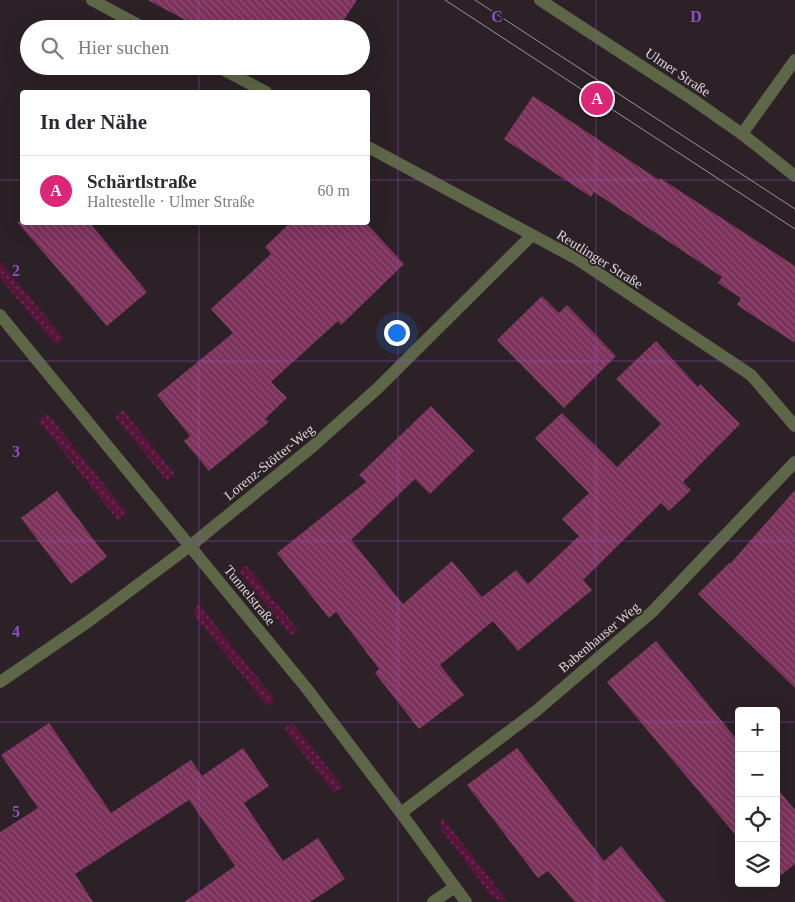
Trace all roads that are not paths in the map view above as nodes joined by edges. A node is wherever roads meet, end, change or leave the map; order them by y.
1 (92, 0) edge
2 (540, 0) edge
3 (129, 20) edge
4 (795, 60) edge
5 (233, 75) edge
6 (262, 90) edge
7 (742, 134) junction
8 (370, 148) edge
9 (795, 176) edge
10 (532, 234) junction
11 (0, 315) edge
12 (795, 426) edge
13 (795, 462) edge
14 (190, 546) junction
15 (0, 682) edge
16 (401, 812) junction
17 (455, 886) junction
18 (433, 902) edge
19 (466, 902) edge

1 - 3 street
2 - 7 street, Ulmer Straße
4 - 7 street
5 - 6 street
7 - 9 street, Ulmer Straße
8 - 10 street, Reutlinger Straße
10 - 12 street, Reutlinger Straße
10 - 14 street, Lorenz-Stötter-Weg
11 - 14 street, Tunnelstraße
13 - 16 street, Babenhauser Weg
14 - 15 street, Lorenz-Stötter-Weg
14 - 16 street, Tunnelstraße
16 - 17 street, Tunnelstraße
17 - 18 street
17 - 19 street, Tunnelstraße

